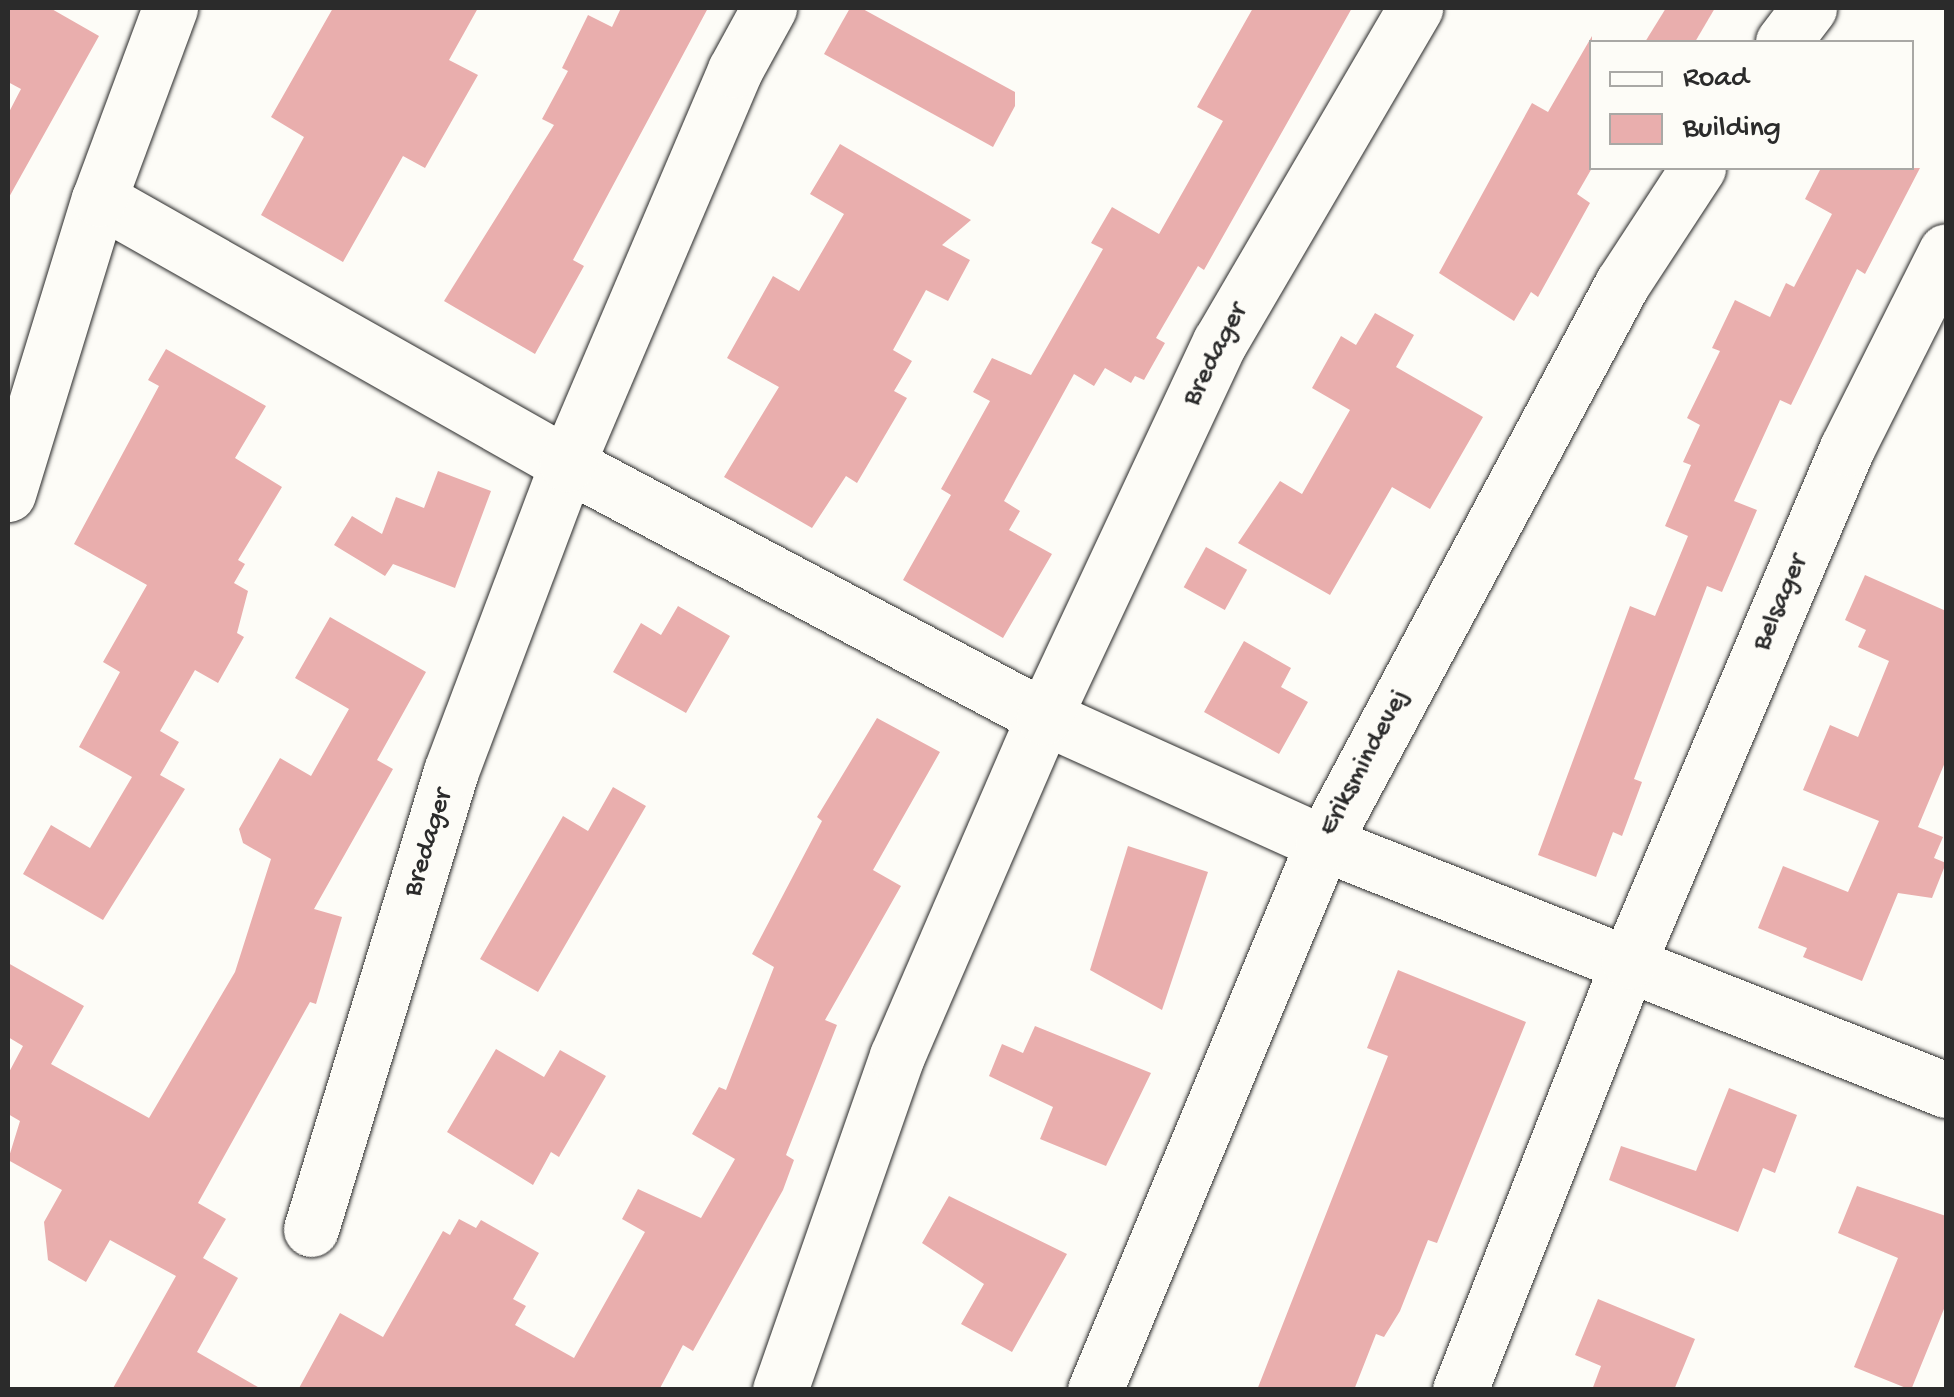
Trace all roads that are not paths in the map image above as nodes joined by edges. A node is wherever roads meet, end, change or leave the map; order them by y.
1 (170, 8) edge
2 (769, 8) edge
3 (1414, 8) edge
4 (1809, 8) edge
5 (1785, 40) edge
6 (1697, 170) edge
7 (99, 198) junction
8 (1946, 251) edge
9 (567, 464) junction
10 (8, 494) edge
11 (1044, 717) junction
12 (1323, 842) junction
13 (1629, 961) junction
14 (1946, 1090) edge
15 (311, 1229) dead end
16 (780, 1390) edge
17 (1095, 1390) edge
18 (1460, 1390) edge

1 - 7 street
2 - 9 street, Bredager
3 - 11 street, Bredager
4 - 5 street
6 - 12 street, Eriksmindevej
7 - 9 street
7 - 10 street
8 - 13 street, Belsager
9 - 11 street
9 - 15 street, Bredager
11 - 12 street
11 - 16 street, Bredager
12 - 13 street
12 - 17 street, Eriksmindevej
13 - 14 street
13 - 18 street, Belsager

